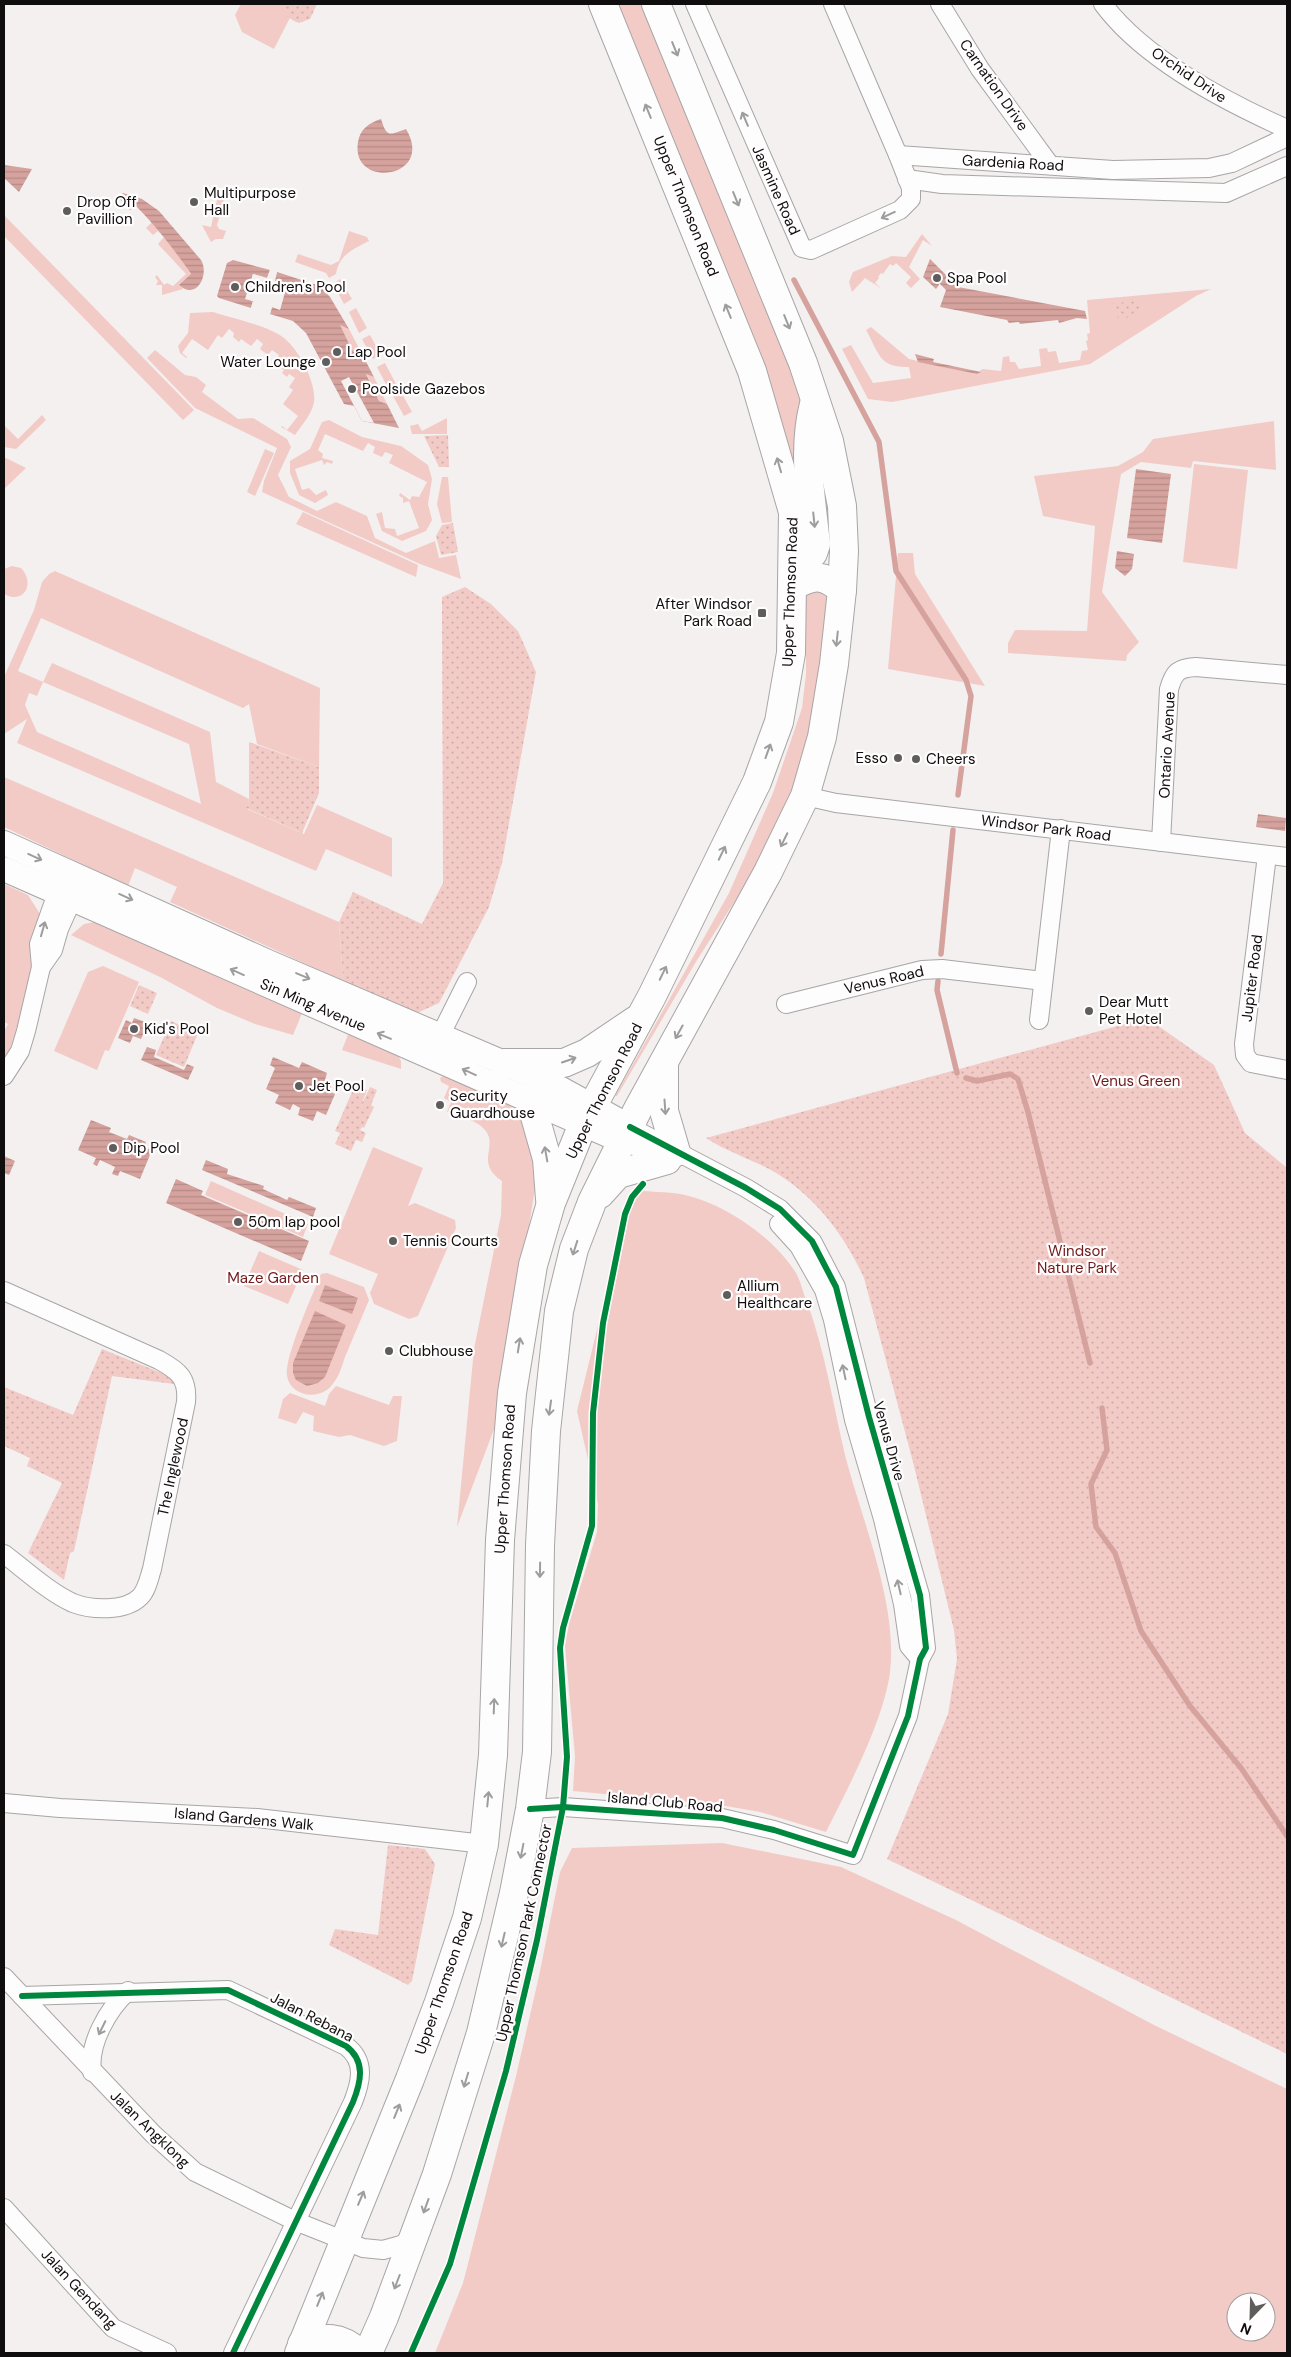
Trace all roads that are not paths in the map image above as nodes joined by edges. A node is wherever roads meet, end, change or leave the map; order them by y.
1 (603, 4) edge
2 (656, 4) edge
3 (695, 4) edge
4 (833, 4) edge
5 (940, 4) edge
6 (1103, 4) edge
7 (1287, 129) edge
8 (1287, 137) edge
9 (898, 156) junction
10 (1050, 165) junction
11 (1287, 166) edge
12 (907, 179) junction
13 (814, 402) junction
14 (794, 573) junction
15 (842, 590) junction
16 (1287, 675) edge
17 (805, 796) junction
18 (1062, 829) junction
19 (1161, 842) junction
20 (4, 843) edge
21 (1267, 854) junction
22 (1287, 857) edge
23 (4, 869) edge
24 (74, 874) junction
25 (64, 897) junction
26 (1043, 981) junction
27 (467, 982) dead end
28 (786, 1004) dead end
29 (641, 1017) junction
30 (1039, 1020) dead end
31 (435, 1046) junction
32 (664, 1060) junction
33 (504, 1063) junction
34 (1287, 1070) edge
35 (4, 1076) edge
36 (530, 1099) junction
37 (588, 1116) junction
38 (626, 1134) junction
39 (671, 1156) junction
40 (592, 1202) junction
41 (551, 1203) junction
42 (4, 1291) edge
43 (4, 1554) edge
44 (4, 1803) edge
45 (530, 1809) junction
46 (484, 1844) junction
47 (853, 1855) joint
48 (4, 1977) edge
49 (128, 1992) junction
50 (22, 1996) junction
51 (92, 2072) junction
52 (4, 2208) edge
53 (295, 2221) junction
54 (414, 2237) junction
55 (343, 2240) junction
56 (300, 2349) edge
57 (167, 2353) edge
58 (233, 2353) edge
59 (359, 2353) edge
60 (368, 2353) edge

14 -> 1 main road, Upper Thomson Road
2 -> 13 main road
12 -> 3 street, Jasmine Road
4 - 9 street
5 - 10 street, Carnation Drive
6 - 7 street, Orchid Drive
8 - 10 street, Gardenia Road
9 - 10 street, Gardenia Road
9 - 12 street, Jasmine Road
11 - 12 street, Gardenia Road
13 -> 14 main road
13 - 15 main road
14 - 15 main road
29 -> 14 main road, Upper Thomson Road
15 -> 17 main road
16 - 19 street, Ontario Avenue
17 - 18 street, Windsor Park Road
17 -> 32 main road
18 - 19 street, Windsor Park Road
18 - 26 street
19 - 21 street, Windsor Park Road
20 -> 24 main road, Sin Ming Avenue
21 - 22 street, Windsor Park Road
21 - 34 street, Jupiter Road
23 - 25 main road, Sin Ming Avenue
24 - 25 street
24 -> 31 main road, Sin Ming Avenue
31 -> 25 main road, Sin Ming Avenue
25 - 35 street
26 - 28 street, Venus Road
26 - 30 street
27 - 31 street
33 -> 29 main road
29 - 37 main road, Upper Thomson Road
31 - 33 main road, Sin Ming Avenue
36 -> 31 main road, Sin Ming Avenue
32 - 38 main road
32 -> 39 main road
33 - 37 main road, Sin Ming Avenue
36 - 37 main road, Sin Ming Avenue
41 -> 36 main road
37 - 38 main road, Venus Drive
37 - 41 main road, Upper Thomson Road
38 - 39 street, Venus Drive
38 - 40 main road
39 - 40 main road
39 - 47 street, Venus Drive
40 -> 45 main road
46 -> 41 main road, Upper Thomson Road
42 - 43 street, The Inglewood
44 - 46 street, Island Gardens Walk
45 - 47 street, Island Club Road
45 -> 54 main road
55 -> 46 main road, Upper Thomson Road
48 - 50 street, Jalan Angklong
49 - 50 street, Jalan Rebana
49 -> 51 street
49 - 53 street, Jalan Rebana
50 - 51 street, Jalan Angklong
51 - 53 street, Jalan Angklong
52 - 57 street, Jalan Gendang
53 - 55 street, Jalan Angklong
53 - 58 street, Jalan Rebana
54 - 55 street, Jalan Angklong
54 -> 60 main road
56 -> 55 main road, Upper Thomson Road
56 - 59 main road

